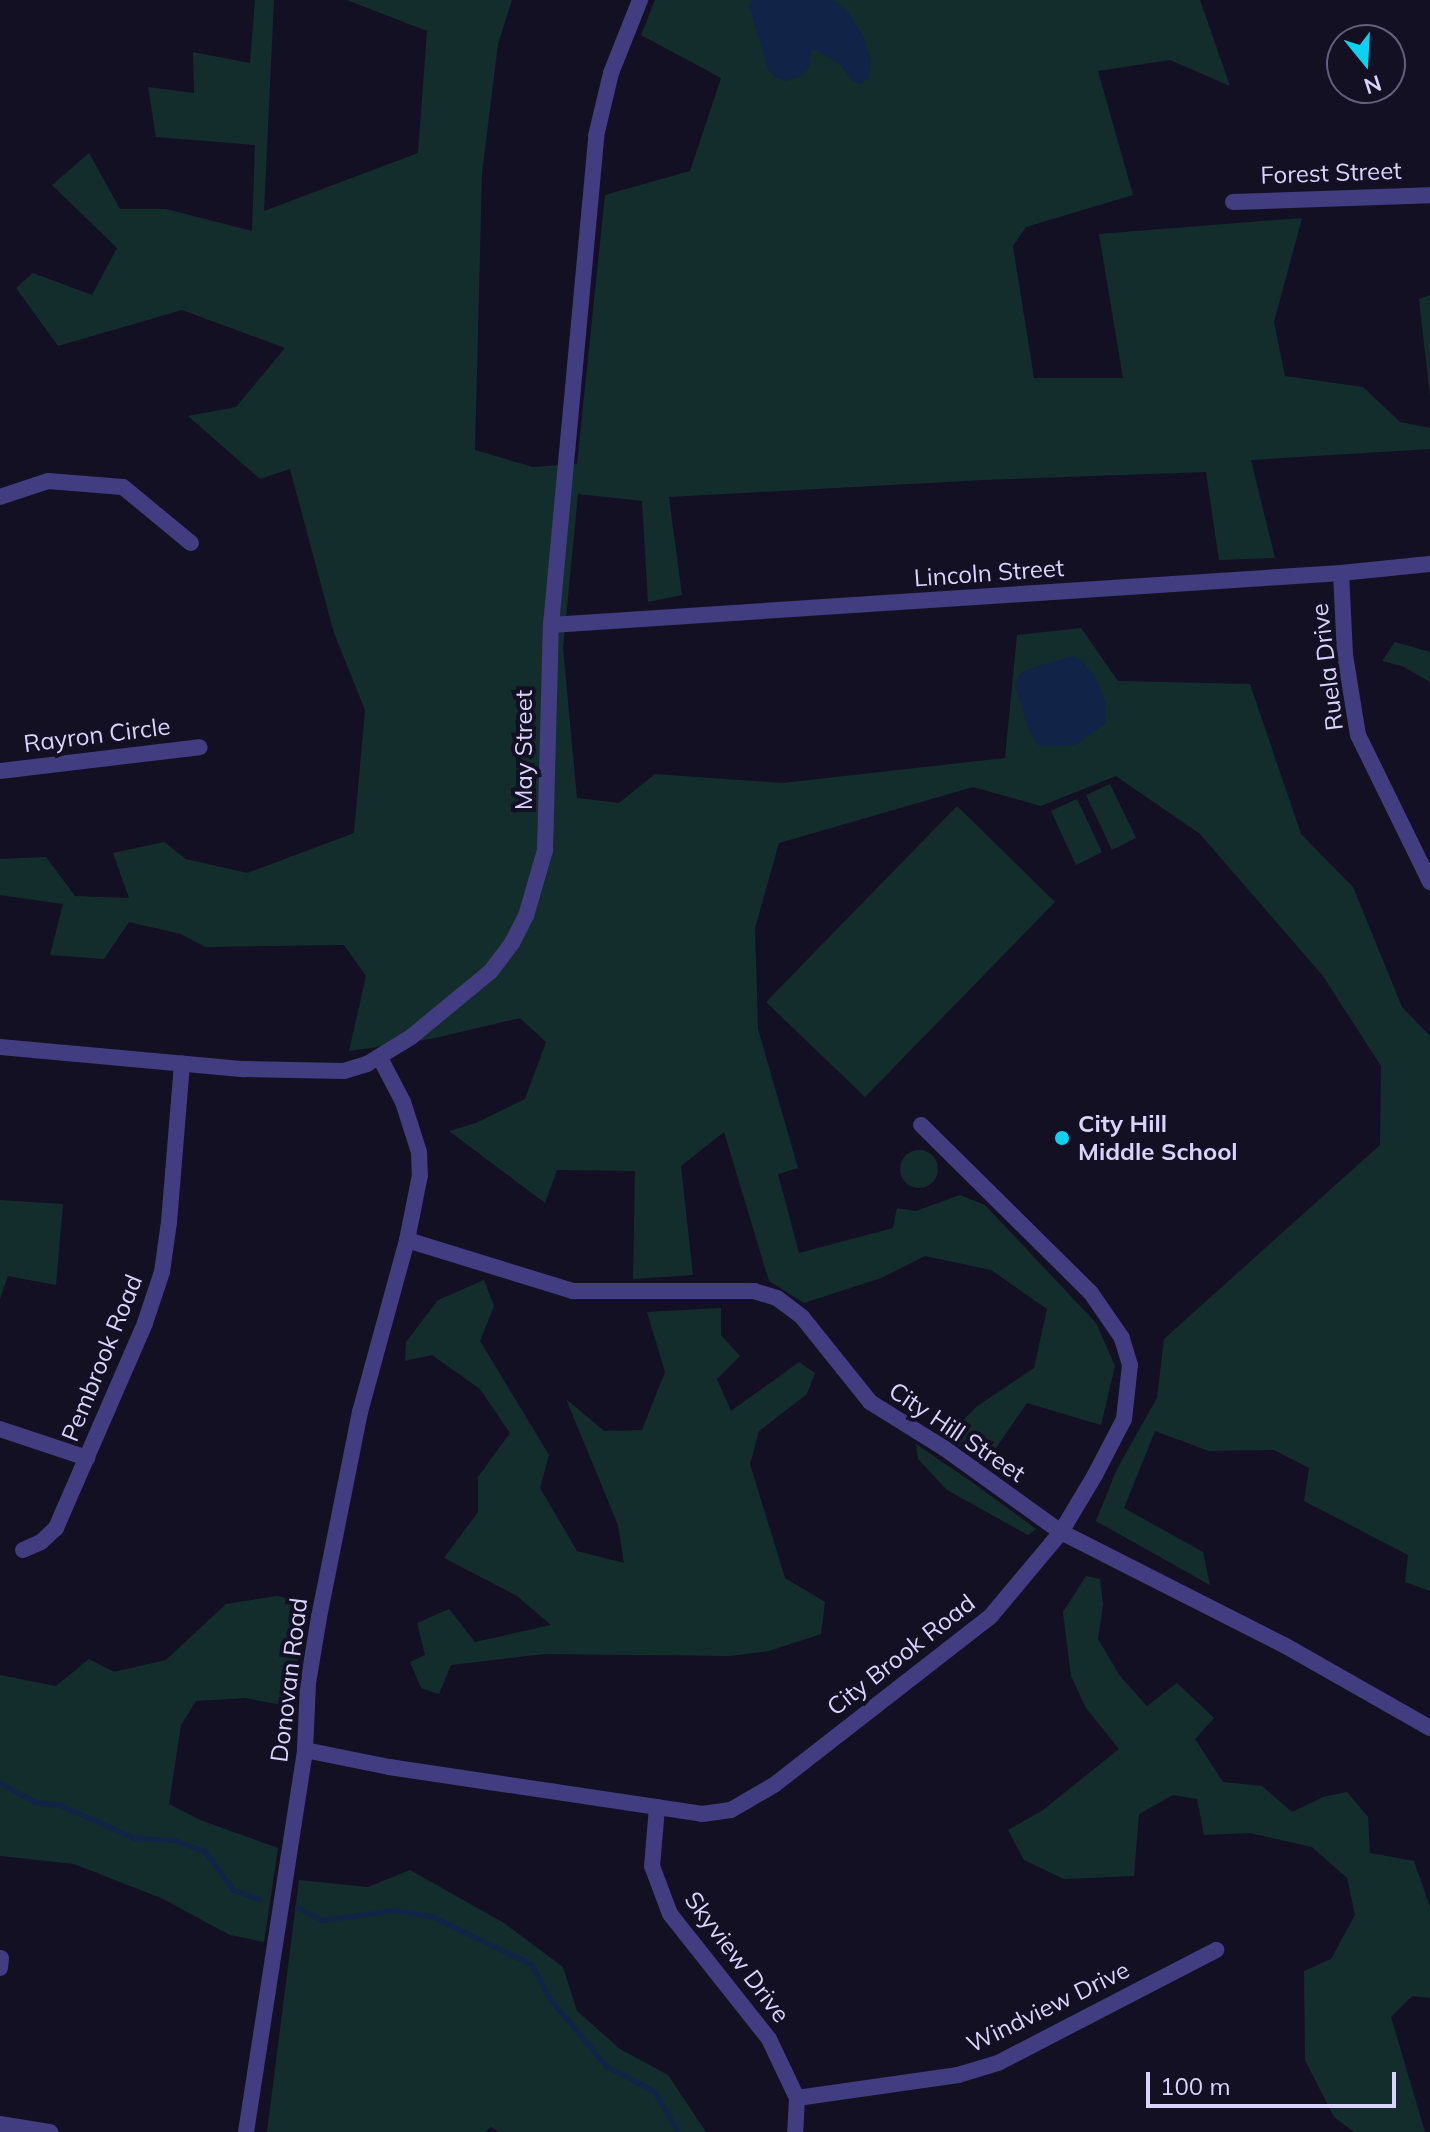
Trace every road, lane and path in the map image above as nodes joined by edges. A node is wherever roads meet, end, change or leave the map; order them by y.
1 (640, 0) edge
2 (1430, 195) edge
3 (1233, 202) dead end
4 (0, 497) edge
5 (191, 543) dead end
6 (1430, 564) edge
7 (1341, 573) junction
8 (551, 625) junction
9 (200, 747) dead end
10 (0, 771) edge
11 (1430, 882) edge
12 (0, 1047) edge
13 (380, 1058) junction
14 (182, 1064) junction
15 (921, 1125) dead end
16 (407, 1240) junction
17 (0, 1429) edge
18 (87, 1458) junction
19 (1061, 1532) junction
20 (23, 1550) dead end
21 (1430, 1728) edge
22 (305, 1750) junction
23 (657, 1807) junction
24 (1216, 1950) dead end
25 (797, 2098) junction
26 (0, 2124) edge
27 (50, 2132) edge
28 (246, 2132) edge
29 (795, 2132) edge

1 - 8 street, May Street
2 - 3 street, Forest Street
4 - 5 street
6 - 7 street, Lincoln Street
7 - 8 street, Lincoln Street
7 - 11 street, Ruela Drive
8 - 13 street, May Street
9 - 10 street, Rayron Circle
12 - 14 street, May Street
13 - 14 street, May Street
13 - 16 street
14 - 18 street, Pembrook Road
15 - 19 street, City Brook Road
16 - 19 street, City Hill Street
16 - 22 street, Donovan Road
17 - 18 street
18 - 20 street, Pembrook Road
19 - 21 street, City Hill Street
19 - 23 street, City Brook Road
22 - 23 street, City Brook Road
22 - 28 street, Donovan Road
23 - 25 street, Skyview Drive
24 - 25 street, Windview Drive
25 - 29 street, Skyview Drive
26 - 27 street

